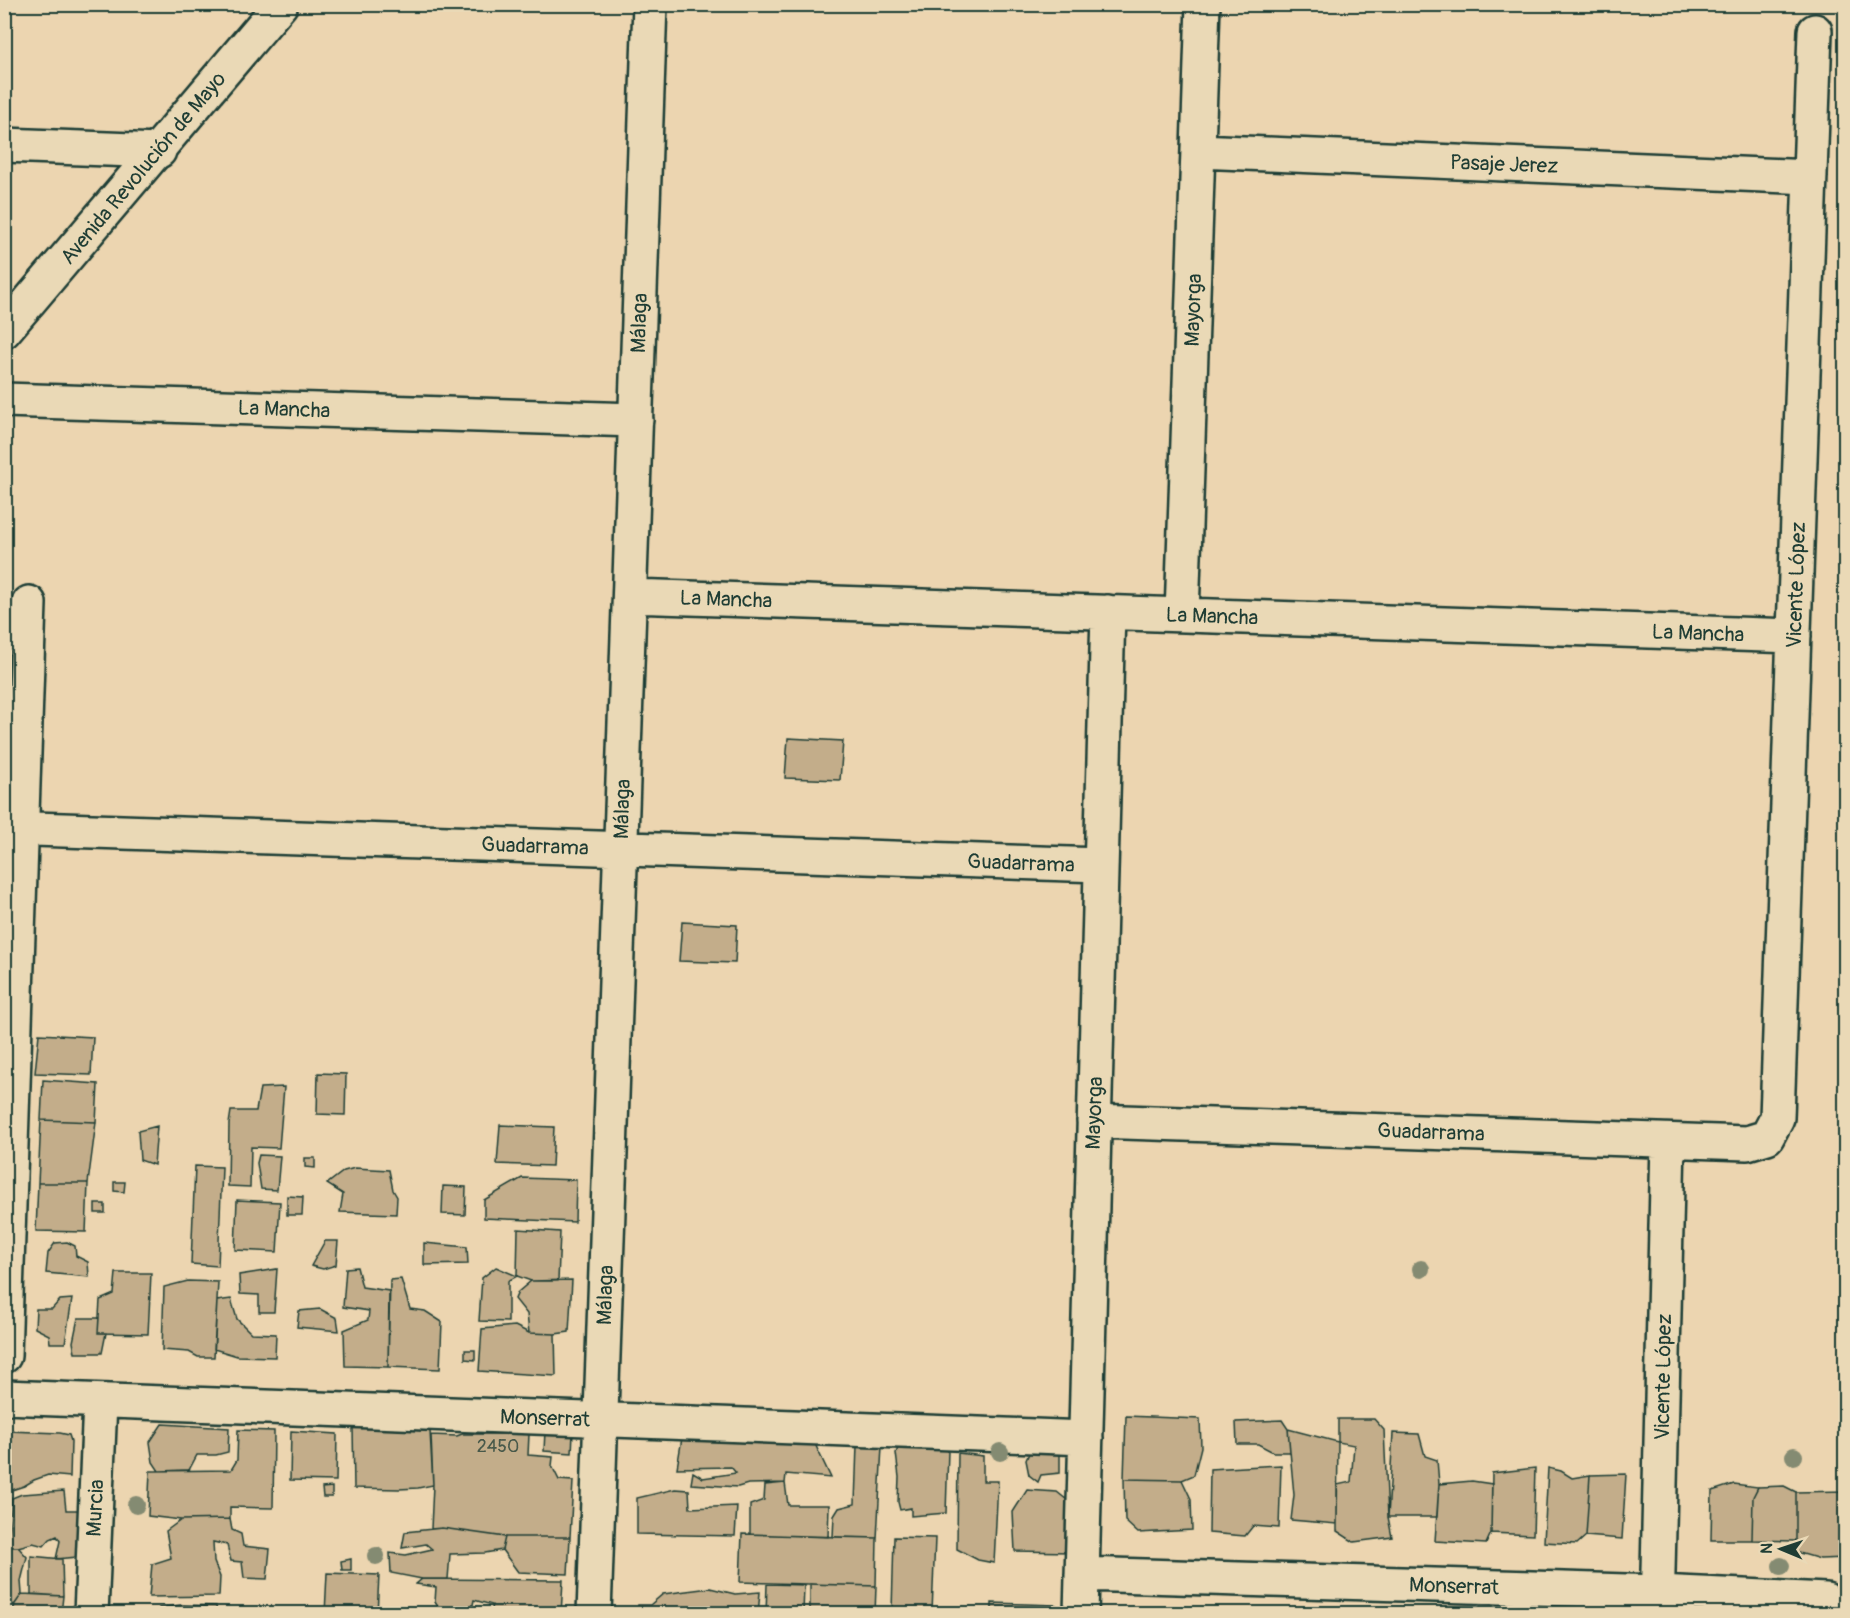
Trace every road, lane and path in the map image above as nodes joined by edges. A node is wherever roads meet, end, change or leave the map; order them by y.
1 (281, 4) edge
2 (650, 4) edge
3 (1203, 4) edge
4 (1815, 31) dead end
5 (4, 145) edge
6 (159, 151) junction
7 (1198, 151) junction
8 (1810, 177) junction
9 (4, 331) edge
10 (4, 400) edge
11 (636, 420) junction
12 (630, 596) junction
13 (29, 603) dead end
14 (1108, 612) junction
15 (1182, 615) junction
16 (1794, 636) junction
17 (13, 828) edge
18 (621, 849) junction
19 (1101, 866) junction
20 (1094, 1121) junction
21 (1767, 1137) joint
22 (1668, 1141) junction
23 (4, 1356) edge
24 (4, 1397) edge
25 (100, 1402) junction
26 (601, 1420) junction
27 (1086, 1438) junction
28 (1082, 1574) junction
29 (1826, 1600) dead end
30 (1658, 1603) edge
31 (91, 1614) edge
32 (594, 1614) edge
33 (1081, 1614) edge

1 - 6 street, Avenida Revolución de Mayo
2 - 11 street, Málaga
3 - 7 street, Mayorga
4 - 8 street, Vicente López
5 - 6 street
6 - 9 street, Avenida Revolución de Mayo
7 - 8 street, Pasaje Jerez
7 - 15 street, Mayorga
8 - 16 street, Vicente López
10 - 11 street, La Mancha
11 - 12 street, Málaga
12 - 14 street, La Mancha
12 - 18 street, Málaga
13 - 17 street
14 - 15 street, La Mancha
14 - 19 street, Mayorga
15 - 16 street, La Mancha
16 - 21 street, Vicente López
17 - 18 street, Guadarrama
17 - 23 street
18 - 19 street, Guadarrama
18 - 26 street, Málaga
19 - 20 street, Mayorga
20 - 22 street, Guadarrama
20 - 27 street, Mayorga
21 - 22 street, Guadarrama
22 - 30 street, Vicente López
24 - 25 street, Monserrat
25 - 26 street, Monserrat
25 - 31 street, Murcia
26 - 27 street, Monserrat
26 - 32 street, Málaga
27 - 28 street, Mayorga
28 - 30 street, Monserrat
28 - 33 street, Mayorga
29 - 30 street, Monserrat

